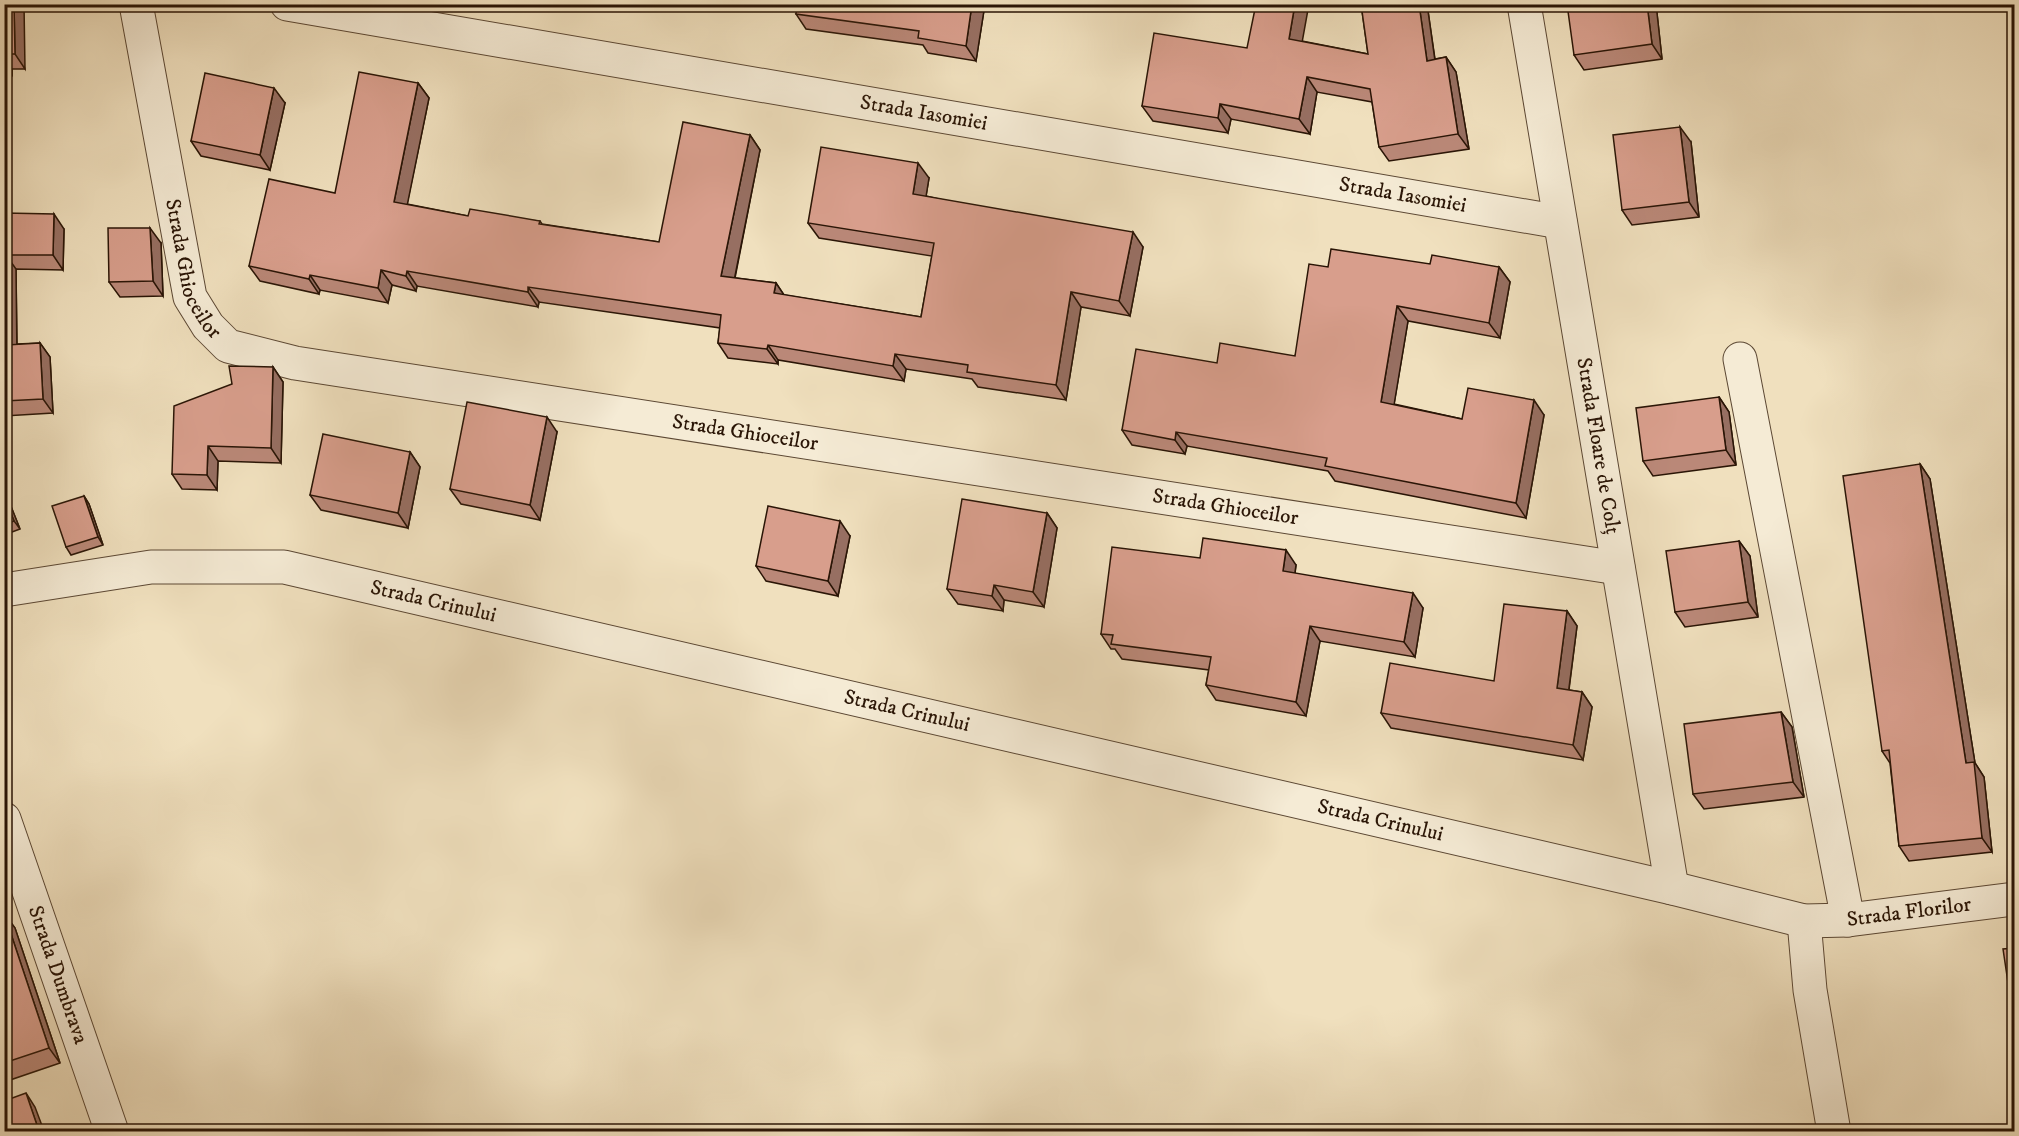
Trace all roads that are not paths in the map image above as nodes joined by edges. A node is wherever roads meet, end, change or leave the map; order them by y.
1 (136, 4) edge
2 (287, 4) edge
3 (1524, 4) edge
4 (1560, 222) junction
5 (1740, 359) dead end
6 (1618, 568) junction
7 (4, 590) edge
8 (4, 819) edge
9 (1672, 888) junction
10 (2014, 899) edge
11 (1848, 920) junction
12 (1804, 921) junction
13 (111, 1131) edge
14 (1834, 1131) edge

1 - 6 street, Strada Ghioceilor
2 - 4 street, Strada Iasomiei
3 - 4 street, Strada Floare de Colț
4 - 6 street, Strada Floare de Colț
5 - 11 street
6 - 9 street, Strada Floare de Colț
7 - 9 street, Strada Crinului
8 - 13 street, Strada Dumbrava
9 - 12 street, Strada Crinului
10 - 11 street, Strada Florilor
11 - 12 street, Strada Florilor
12 - 14 street

